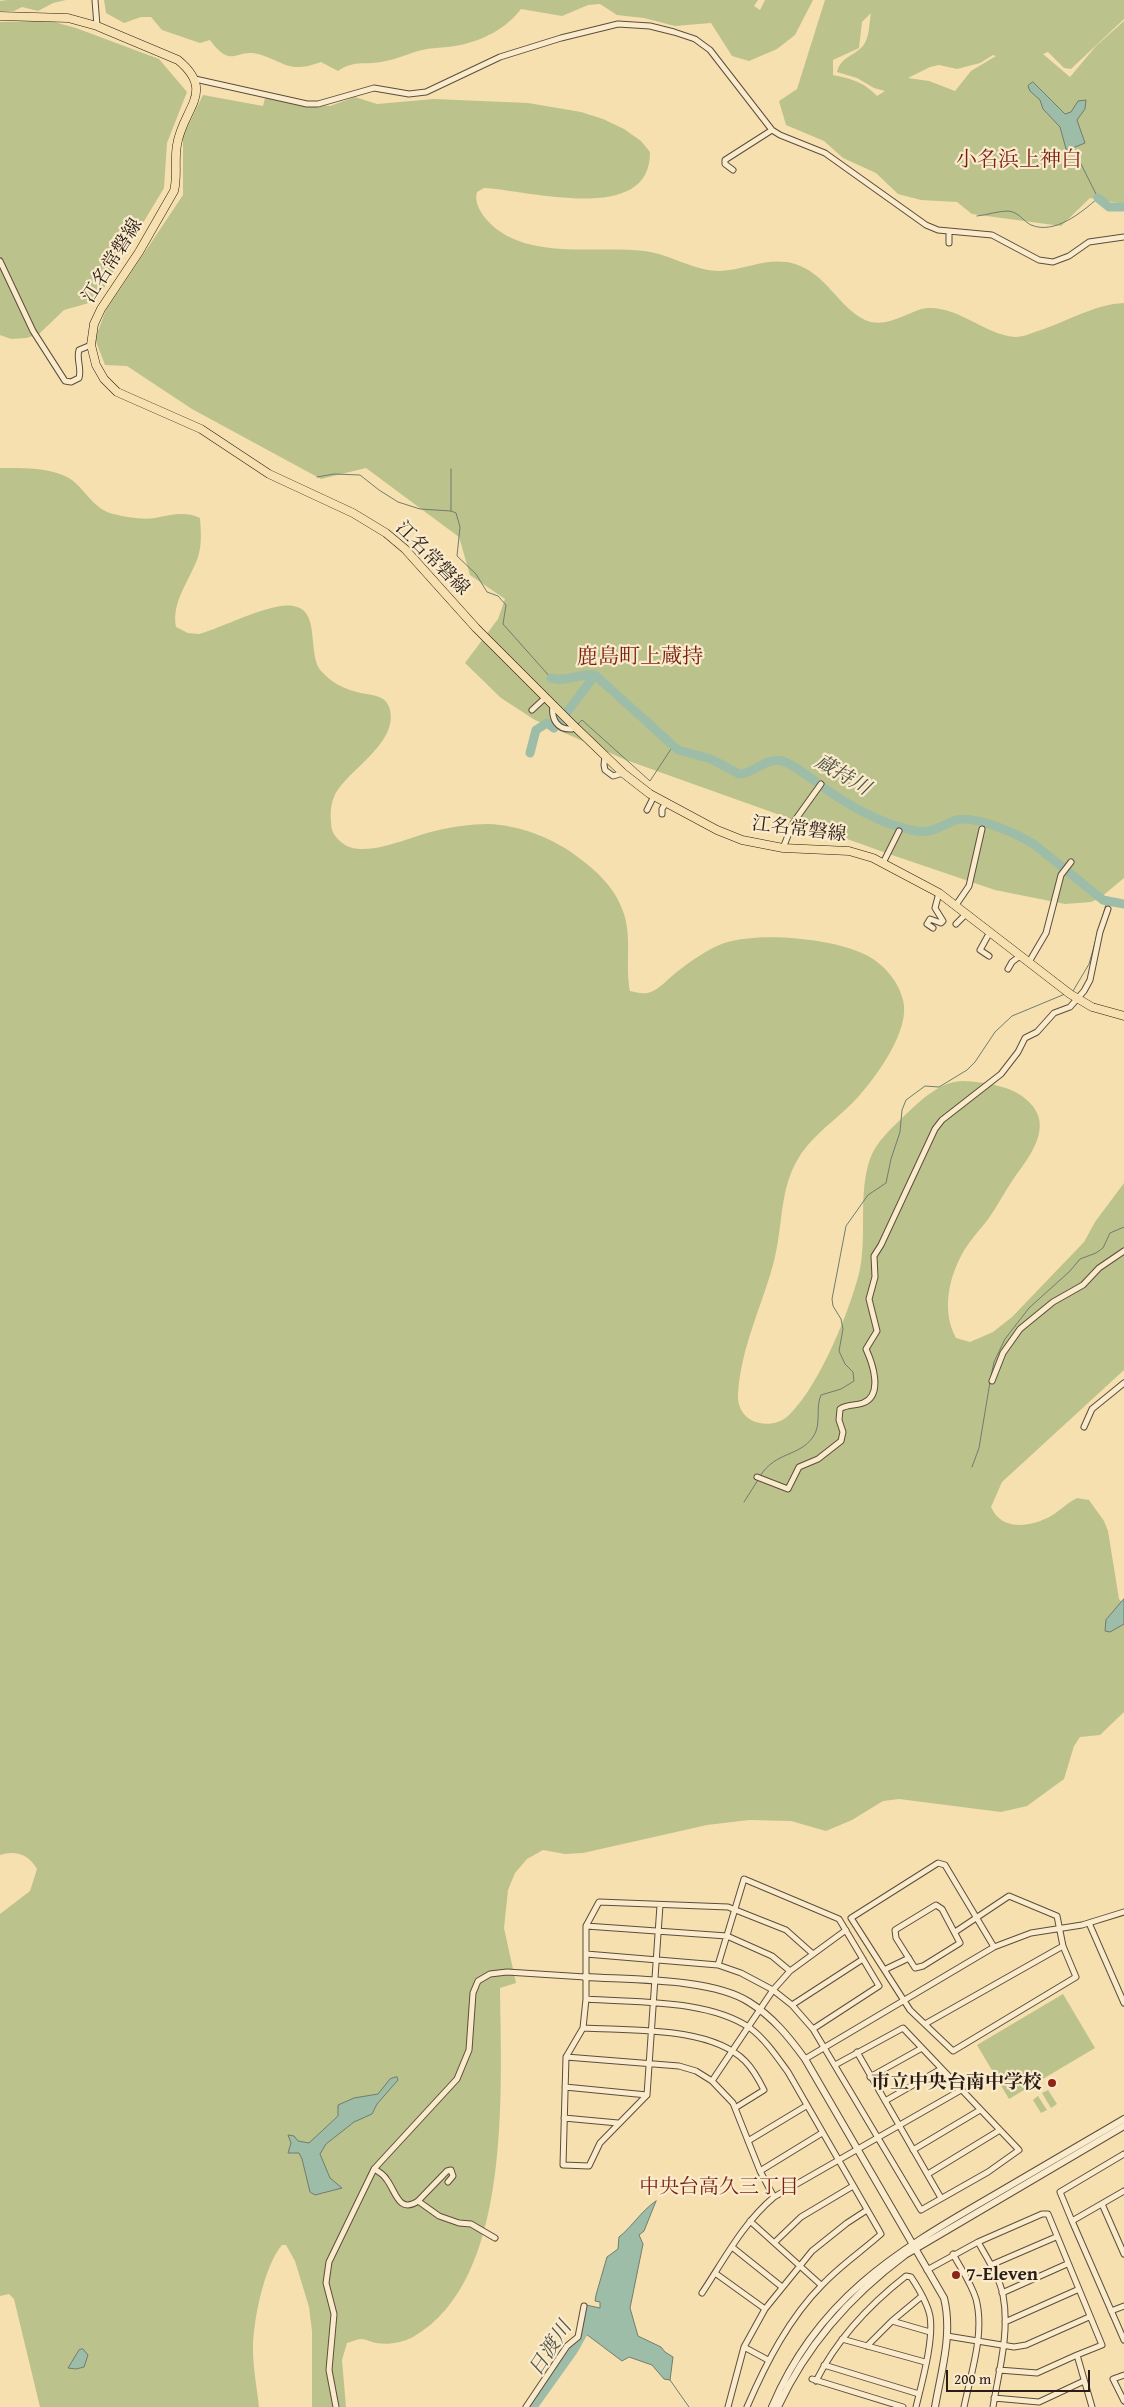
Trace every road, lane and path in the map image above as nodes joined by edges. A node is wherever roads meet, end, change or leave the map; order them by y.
1 (95, 0) edge
2 (0, 16) edge
3 (96, 26) junction
4 (195, 79) junction
5 (772, 130) junction
6 (733, 170) dead end
7 (949, 232) junction
8 (1124, 237) edge
9 (949, 243) dead end
10 (0, 261) edge
11 (91, 344) junction
12 (546, 697) junction
13 (553, 705) junction
14 (532, 710) dead end
15 (575, 727) junction
16 (821, 784) dead end
17 (654, 796) junction
18 (666, 803) junction
19 (648, 810) dead end
20 (662, 814) dead end
21 (982, 829) dead end
22 (899, 831) dead end
23 (783, 848) junction
24 (1072, 862) dead end
25 (883, 863) junction
26 (939, 893) junction
27 (956, 905) junction
28 (1108, 909) dead end
29 (966, 914) junction
30 (956, 924) dead end
31 (933, 928) dead end
32 (990, 932) junction
33 (989, 956) dead end
34 (1020, 956) junction
35 (1029, 962) junction
36 (1008, 969) dead end
37 (1077, 998) junction
38 (1124, 1016) edge
39 (1124, 1251) edge
40 (992, 1381) dead end
41 (1124, 1383) edge
42 (1084, 1427) dead end
43 (757, 1476) dead end
44 (660, 1905) junction
45 (735, 1909) junction
46 (1124, 1912) edge
47 (976, 1918) junction
48 (1089, 1923) junction
49 (586, 1926) junction
50 (1061, 1928) junction
51 (846, 1930) junction
52 (659, 1932) junction
53 (955, 1932) junction
54 (727, 1936) junction
55 (1063, 1946) junction
56 (994, 1947) junction
57 (586, 1954) junction
58 (813, 1954) junction
59 (909, 1958) junction
60 (656, 1959) junction
61 (862, 1960) junction
62 (718, 1965) junction
63 (886, 1969) junction
64 (790, 1971) junction
65 (585, 1977) junction
66 (656, 1982) junction
67 (773, 1990) junction
68 (586, 1999) junction
69 (904, 1999) junction
70 (1124, 2003) edge
71 (654, 2004) junction
72 (792, 2006) junction
73 (761, 2010) junction
74 (925, 2024) junction
75 (748, 2027) junction
76 (582, 2028) junction
77 (813, 2029) junction
78 (651, 2032) junction
79 (824, 2046) junction
80 (922, 2048) junction
81 (732, 2052) junction
82 (857, 2052) junction
83 (566, 2057) junction
84 (806, 2059) junction
85 (649, 2064) junction
86 (835, 2065) junction
87 (941, 2069) junction
88 (870, 2077) junction
89 (712, 2081) junction
90 (565, 2087) junction
91 (961, 2090) junction
92 (646, 2095) junction
93 (885, 2101) junction
94 (806, 2106) junction
95 (735, 2108) junction
96 (980, 2110) junction
97 (564, 2118) junction
98 (1124, 2119) edge
99 (618, 2123) junction
100 (899, 2125) junction
101 (1124, 2126) edge
102 (1000, 2130) junction
103 (822, 2132) junction
104 (876, 2136) junction
105 (748, 2141) junction
106 (857, 2149) junction
107 (914, 2150) junction
108 (1124, 2154) edge
109 (838, 2159) junction
110 (374, 2169) junction
111 (760, 2170) junction
112 (928, 2174) junction
113 (448, 2182) dead end
114 (853, 2186) junction
115 (1124, 2191) edge
116 (774, 2197) junction
117 (941, 2198) junction
118 (418, 2201) junction
119 (1102, 2204) junction
120 (867, 2210) junction
121 (750, 2221) junction
122 (1072, 2221) junction
123 (1056, 2237) junction
124 (495, 2238) dead end
125 (775, 2242) junction
126 (978, 2242) junction
127 (915, 2246) junction
128 (732, 2247) junction
129 (953, 2254) junction
130 (1124, 2254) edge
131 (1067, 2264) junction
132 (991, 2265) junction
133 (799, 2266) junction
134 (927, 2270) junction
135 (715, 2273) junction
136 (821, 2285) junction
137 (782, 2287) junction
138 (1078, 2290) junction
139 (702, 2293) dead end
140 (1002, 2293) junction
141 (922, 2296) junction
142 (584, 2306) dead end
143 (1124, 2306) edge
144 (765, 2309) junction
145 (1111, 2311) junction
146 (1089, 2317) junction
147 (892, 2321) junction
148 (1005, 2322) junction
149 (930, 2332) junction
150 (947, 2336) junction
151 (842, 2339) junction
152 (977, 2340) junction
153 (1124, 2340) edge
154 (1004, 2345) junction
155 (867, 2346) junction
156 (744, 2347) junction
157 (1077, 2356) junction
158 (768, 2360) junction
159 (925, 2362) junction
160 (824, 2365) junction
161 (999, 2370) junction
162 (1124, 2375) edge
163 (1084, 2381) junction
164 (919, 2394) junction
165 (994, 2398) junction
166 (1124, 2402) edge
167 (336, 2407) edge
168 (526, 2407) edge
169 (728, 2407) edge
170 (747, 2407) edge
171 (772, 2407) edge
172 (778, 2407) edge
173 (903, 2407) edge
174 (916, 2407) edge
175 (935, 2407) edge
176 (964, 2407) edge
177 (993, 2407) edge
178 (1092, 2407) edge

1 - 3 street
2 - 3 main road
3 - 4 main road
4 - 5 street
4 - 11 main road, 江名常磐線
5 - 6 street
5 - 7 street
7 - 8 street
7 - 9 street
10 - 11 street
11 - 12 main road, 江名常磐線
12 - 13 main road, 江名常磐線
12 - 14 street
13 - 15 main road, 江名常磐線
13 - 15 street
15 - 17 main road, 江名常磐線
16 - 23 street
17 - 18 main road, 江名常磐線
17 - 19 street
18 - 20 street
18 - 23 main road, 江名常磐線
21 - 27 street
22 - 25 street
23 - 25 main road, 江名常磐線
24 - 35 street
25 - 26 main road, 江名常磐線
26 - 27 main road, 江名常磐線
26 - 31 street
27 - 29 main road, 江名常磐線
28 - 37 street
29 - 30 street
29 - 32 main road, 江名常磐線
32 - 33 street
32 - 34 main road, 江名常磐線
34 - 35 main road, 江名常磐線
34 - 36 street
35 - 37 main road, 江名常磐線
37 - 38 main road, 江名常磐線
37 - 43 street
39 - 40 street
41 - 42 street
44 - 45 street
44 - 49 street
44 - 52 street
45 - 51 street
45 - 54 street
45 - 58 street
46 - 48 street
47 - 50 street
47 - 53 street
47 - 56 street
47 - 63 street
48 - 50 street
48 - 70 street
49 - 52 street
49 - 57 street
50 - 55 street
50 - 56 street
51 - 58 street
51 - 61 street
52 - 54 street
52 - 60 street
53 - 59 street
53 - 59 street
54 - 62 street
54 - 64 street
55 - 74 street
55 - 74 street
56 - 69 street
57 - 60 street
57 - 65 street
58 - 64 street
59 - 63 street
60 - 62 street
60 - 66 street
61 - 72 street
61 - 77 street
62 - 67 street
63 - 69 street
64 - 67 street
65 - 66 street
65 - 68 street
65 - 110 street
66 - 71 street
66 - 73 street
67 - 72 street
67 - 73 street
68 - 71 street
68 - 76 street
69 - 74 street
69 - 79 street
71 - 75 street
71 - 78 street
72 - 77 street
73 - 75 street
73 - 84 street
75 - 81 street
75 - 94 street
76 - 78 street
76 - 83 street
77 - 79 street
78 - 81 street
78 - 85 street
79 - 84 street
79 - 86 street
80 - 82 street
80 - 87 street
80 - 88 street
81 - 89 street
81 - 95 street
82 - 86 street
82 - 88 street
83 - 85 street
83 - 90 street
84 - 106 street
85 - 89 street
85 - 92 street
86 - 104 street
87 - 91 street
87 - 93 street
88 - 93 street
89 - 95 street
90 - 92 street
90 - 97 street
91 - 96 street
91 - 100 street
92 - 99 street
93 - 100 street
94 - 103 street
94 - 105 street
95 - 105 street
96 - 102 street
96 - 107 street
97 - 99 street
97 - 99 street
98 - 127 street
100 - 104 street
100 - 107 street
101 - 127 street
102 - 112 street
102 - 117 street
103 - 109 street
103 - 111 street
104 - 106 street
104 - 117 street
105 - 111 street
106 - 109 street
106 - 127 street
107 - 112 street
108 - 122 street
109 - 114 street
109 - 116 street
110 - 118 street
110 - 167 street
111 - 116 street
112 - 117 street
113 - 118 street
114 - 120 street
114 - 125 street
115 - 119 street
116 - 121 street
118 - 124 street
119 - 122 street
119 - 130 street
120 - 133 street
120 - 136 street
121 - 125 street
121 - 128 street
122 - 145 street
123 - 126 street
123 - 131 street
123 - 132 street
125 - 133 street
126 - 129 street
126 - 132 street
127 - 134 street
127 - 171 street
127 - 172 street
128 - 135 street
128 - 137 street
129 - 134 street
129 - 152 street
131 - 138 street
131 - 140 street
132 - 140 street
133 - 136 street
133 - 137 street
134 - 150 street
135 - 139 street
135 - 144 street
136 - 158 street
137 - 144 street
138 - 146 street
138 - 148 street
140 - 148 street
141 - 147 street
141 - 149 street
141 - 151 street
142 - 168 street
143 - 145 street
144 - 156 street
145 - 153 street
146 - 154 street
146 - 157 street
147 - 149 street
147 - 155 street
148 - 154 street
149 - 159 street
150 - 152 street
150 - 175 street
151 - 155 street
151 - 160 street
152 - 154 street
152 - 176 street
154 - 161 street
155 - 159 street
156 - 158 street
156 - 169 street
157 - 161 street
157 - 163 street
158 - 170 street
159 - 164 street
160 - 164 street
160 - 173 street
161 - 165 street
162 - 166 street
163 - 165 street
163 - 178 street
164 - 174 street
165 - 177 street

